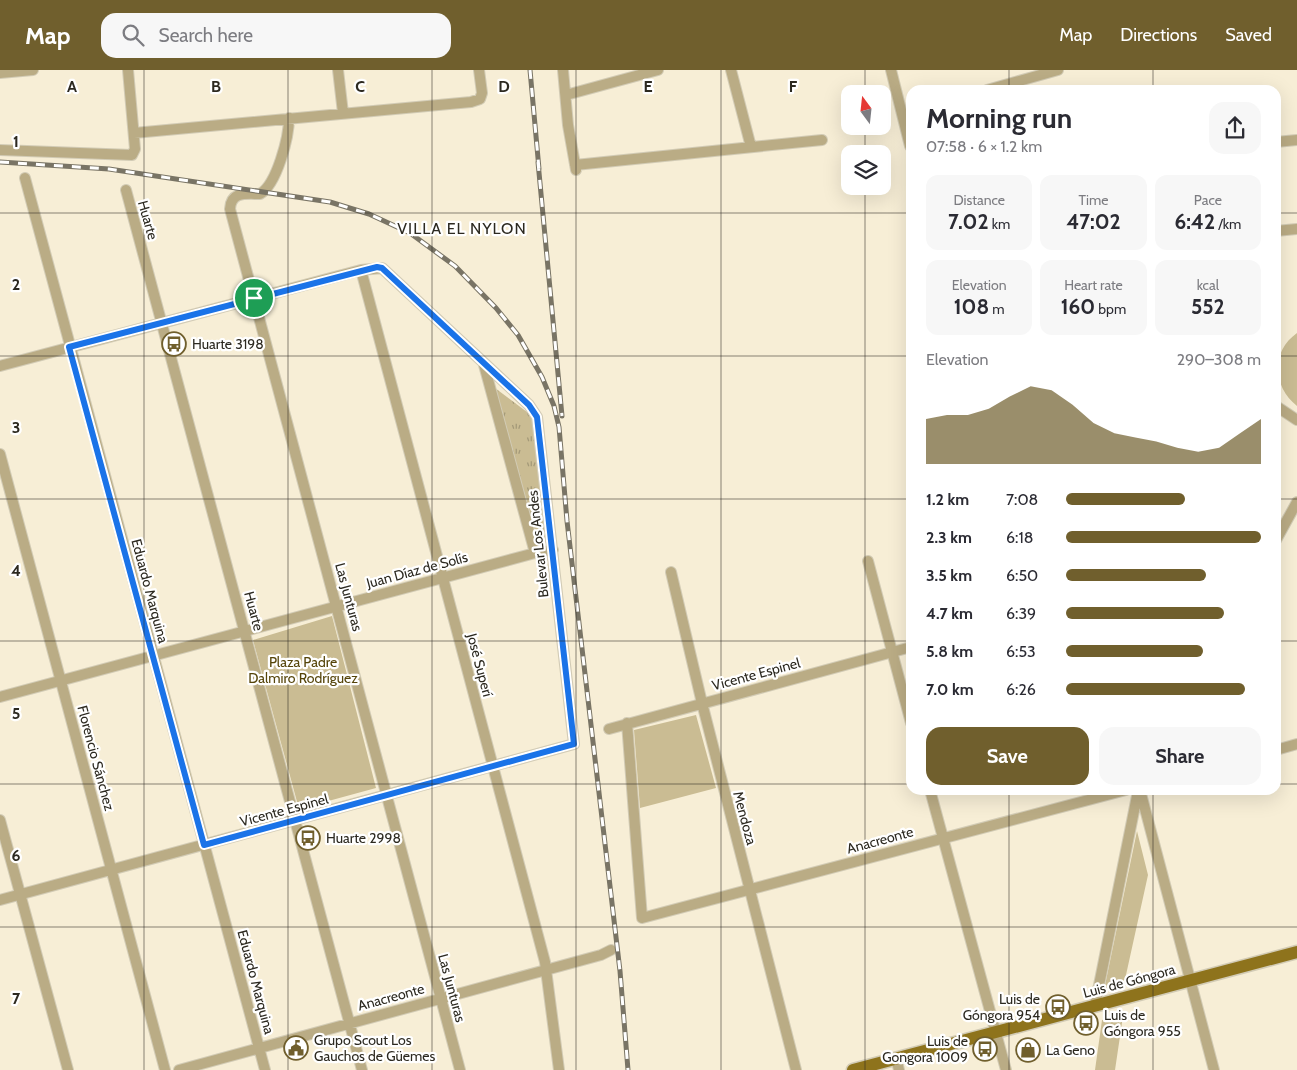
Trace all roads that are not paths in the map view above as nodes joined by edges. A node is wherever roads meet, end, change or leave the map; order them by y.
1 (33, 70) edge
2 (128, 70) edge
3 (338, 70) edge
4 (480, 70) edge
5 (563, 70) edge
6 (658, 70) edge
7 (731, 70) edge
8 (891, 70) edge
9 (1058, 70) edge
10 (0, 73) edge
11 (1005, 85) edge
12 (566, 96) junction
13 (906, 109) edge
14 (343, 113) junction
15 (289, 118) junction
16 (134, 133) junction
17 (822, 140) dead end
18 (1297, 140) edge
19 (1281, 142) edge
20 (752, 148) junction
21 (0, 150) edge
22 (24, 178) dead end
23 (126, 190) dead end
24 (1297, 229) edge
25 (1281, 231) edge
26 (361, 270) junction
27 (254, 298) junction
28 (163, 322) junction
29 (69, 347) junction
30 (484, 364) junction
31 (0, 366) edge
32 (1281, 409) edge
33 (1297, 420) edge
34 (0, 454) edge
35 (1297, 502) edge
36 (1281, 531) edge
37 (553, 550) junction
38 (535, 552) junction
39 (868, 561) dead end
40 (671, 572) dead end
41 (442, 578) junction
42 (337, 606) junction
43 (245, 630) junction
44 (906, 648) edge
45 (892, 652) junction
46 (153, 655) junction
47 (61, 679) junction
48 (0, 697) edge
49 (702, 703) junction
50 (906, 704) edge
51 (627, 723) junction
52 (609, 729) dead end
53 (574, 744) joint
54 (1297, 744) edge
55 (1281, 749) edge
56 (493, 767) junction
57 (388, 795) junction
58 (931, 795) edge
59 (1107, 795) edge
60 (1138, 795) edge
61 (1140, 795) edge
62 (0, 820) edge
63 (295, 821) junction
64 (943, 838) junction
65 (204, 845) junction
66 (112, 869) junction
67 (750, 888) junction
68 (21, 894) junction
69 (0, 900) edge
70 (611, 950) dead end
71 (1297, 952) edge
72 (547, 970) junction
73 (1190, 980) junction
74 (440, 998) junction
75 (1095, 1005) junction
76 (350, 1023) junction
77 (996, 1032) junction
78 (260, 1048) junction
79 (897, 1064) edge
80 (68, 1070) edge
81 (166, 1070) edge
82 (179, 1070) edge
83 (265, 1070) edge
84 (362, 1070) edge
85 (460, 1070) edge
86 (559, 1070) edge
87 (796, 1070) edge
88 (853, 1070) edge
89 (1006, 1070) edge
90 (1214, 1070) edge

1 - 10 street
2 - 16 street
3 - 14 street
4 - 14 street
5 - 12 street
6 - 12 street
7 - 20 street
8 - 13 street
9 - 11 street
12 - 20 street
14 - 15 street
15 - 16 street
15 - 27 street, Las Junturas
16 - 21 street
17 - 20 street
18 - 19 street
22 - 29 street, Eduardo Marquina
23 - 28 street, Huarte
24 - 25 street
26 - 27 street
26 - 30 street, Bulevar Los Andes
26 - 41 street, José Superí
27 - 28 street
27 - 42 street, Las Junturas
28 - 29 street
28 - 43 street, Huarte
29 - 31 street
29 - 46 street, Eduardo Marquina
30 - 37 street, Bulevar Los Andes
30 - 38 street, Bulevar Los Andes
32 - 33 street
34 - 47 street, Florencio Sánchez
35 - 36 street
37 - 38 street, Juan Díaz de Solís
37 - 53 street, Bulevar Los Andes
38 - 41 street, Juan Díaz de Solís
39 - 45 street
40 - 49 street, Mendoza
41 - 42 street, Juan Díaz de Solís
41 - 56 street, José Superí
42 - 43 street, Juan Díaz de Solís
42 - 57 street, Las Junturas
43 - 46 street, Juan Díaz de Solís
43 - 63 street, Huarte
44 - 45 street, Vicente Espinel
45 - 49 street, Vicente Espinel
45 - 50 street
46 - 47 street, Juan Díaz de Solís
46 - 65 street, Eduardo Marquina
47 - 48 street, Juan Díaz de Solís
47 - 66 street, Florencio Sánchez
49 - 51 street, Vicente Espinel
49 - 67 street, Mendoza
51 - 52 street, Vicente Espinel
51 - 67 street, Anacreonte
53 - 56 street, Vicente Espinel
54 - 55 street
56 - 57 street, Vicente Espinel
56 - 72 street, José Superí
57 - 63 street, Vicente Espinel
57 - 74 street, Las Junturas
58 - 64 street
59 - 64 street, Anacreonte
60 - 75 street
61 - 73 street
62 - 68 street
63 - 65 street, Vicente Espinel
63 - 76 street, Huarte
64 - 67 street, Anacreonte
64 - 77 street
65 - 66 street, Vicente Espinel
65 - 78 street, Eduardo Marquina
66 - 68 street, Vicente Espinel
66 - 81 street, Florencio Sánchez
67 - 87 street, Mendoza
68 - 69 street, Vicente Espinel
68 - 80 street
70 - 72 street, Anacreonte
71 - 73 main road, Luis de Góngora
72 - 74 street, Anacreonte
72 - 86 street, José Superí
73 - 75 main road, Luis de Góngora
73 - 90 street
74 - 76 street, Anacreonte
74 - 85 street, Las Junturas
75 - 77 main road, Luis de Góngora
76 - 78 street, Anacreonte
76 - 84 street, Huarte
77 - 79 main road, Luis de Góngora
77 - 89 street
78 - 82 street, Anacreonte
78 - 83 street, Eduardo Marquina
79 - 88 main road, Luis de Góngora

